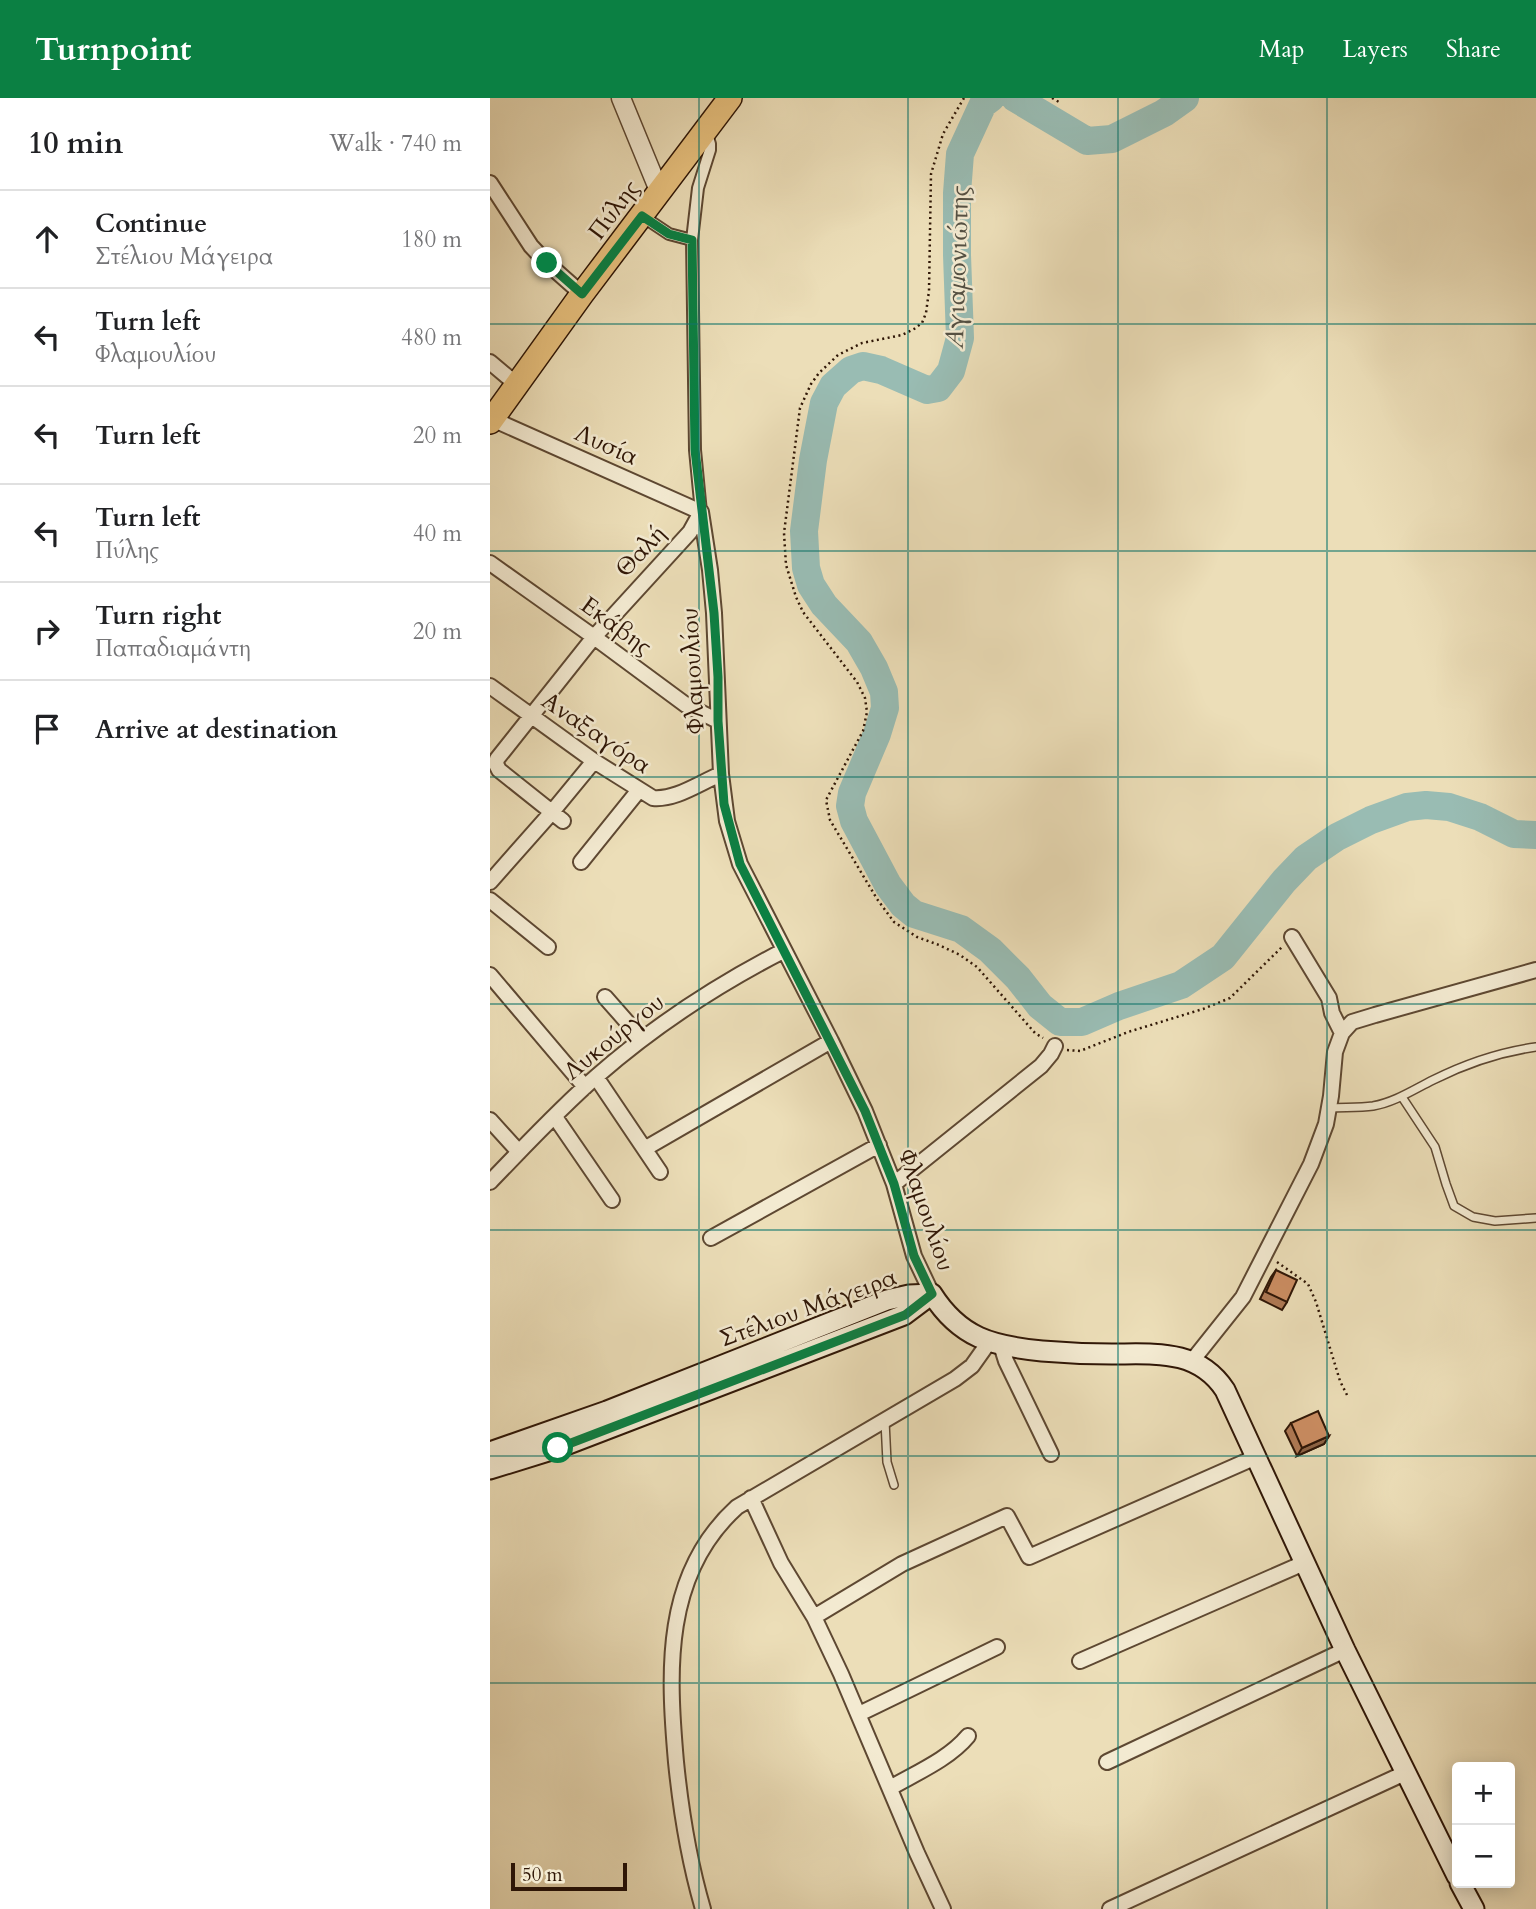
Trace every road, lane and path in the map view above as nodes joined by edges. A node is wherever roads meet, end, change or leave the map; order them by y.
1 (621, 98) edge
2 (730, 98) edge
3 (964, 98) edge
4 (1052, 98) edge
5 (1059, 102) dead end
6 (706, 131) junction
7 (490, 183) edge
8 (660, 193) junction
9 (642, 216) junction
10 (692, 240) junction
11 (582, 294) junction
12 (490, 362) edge
13 (516, 384) junction
14 (491, 421) edge
15 (701, 512) junction
16 (490, 563) edge
17 (594, 637) junction
18 (490, 686) edge
19 (530, 715) junction
20 (718, 721) junction
21 (593, 761) junction
22 (721, 774) junction
23 (639, 790) junction
24 (558, 816) junction
25 (581, 862) dead end
26 (490, 882) edge
27 (490, 900) edge
28 (1292, 937) joint
29 (548, 947) dead end
30 (783, 951) junction
31 (1536, 970) edge
32 (490, 975) edge
33 (606, 997) dead end
34 (1342, 1033) junction
35 (642, 1039) junction
36 (831, 1041) junction
37 (1055, 1046) junction
38 (1536, 1047) edge
39 (591, 1082) junction
40 (1402, 1097) junction
41 (1329, 1108) junction
42 (555, 1117) junction
43 (490, 1120) edge
44 (879, 1145) junction
45 (646, 1148) junction
46 (519, 1152) junction
47 (660, 1172) dead end
48 (490, 1182) edge
49 (894, 1184) junction
50 (612, 1200) dead end
51 (1536, 1217) edge
52 (711, 1238) dead end
53 (1265, 1255) junction
54 (932, 1294) junction
55 (995, 1344) junction
56 (1192, 1361) junction
57 (1347, 1395) dead end
58 (885, 1420) junction
59 (490, 1452) edge
60 (1051, 1454) dead end
61 (1256, 1457) junction
62 (490, 1469) edge
63 (894, 1485) dead end
64 (751, 1498) junction
65 (1304, 1563) junction
66 (814, 1617) junction
67 (997, 1647) dead end
68 (1345, 1650) junction
69 (1080, 1661) dead end
70 (859, 1714) junction
71 (968, 1736) dead end
72 (1107, 1762) dead end
73 (1405, 1773) junction
74 (890, 1788) junction
75 (1452, 1866) edge
76 (1464, 1888) edge
77 (703, 1909) edge
78 (943, 1909) edge
79 (1110, 1909) edge
80 (1474, 1909) edge

1 - 8 street
2 - 6 main road, Πύλης
3 - 37 path
4 - 5 path
6 - 8 main road, Πύλης
6 - 10 street, Φλαμουλίου
7 - 11 street
8 - 9 main road, Πύλης
9 - 10 street
9 - 11 main road, Πύλης
10 - 15 street, Φλαμουλίου
11 - 13 main road, Πύλης
12 - 13 street
13 - 14 main road, Πύλης
14 - 15 street, Λυσία
15 - 17 street, Θαλή
15 - 20 street, Φλαμουλίου
16 - 17 street, Εκάβης
17 - 19 street, Θαλή
17 - 20 street, Εκάβης
18 - 19 street, Αναξαγόρα
19 - 21 street, Αναξαγόρα
19 - 24 street, Θαλή
20 - 22 street, Φλαμουλίου
21 - 23 street, Αναξαγόρα
21 - 24 street
22 - 23 street, Αναξαγόρα
22 - 30 street, Φλαμουλίου
23 - 25 street
24 - 26 street
27 - 29 street
28 - 34 street
28 - 37 path
30 - 35 street, Λυκούργου
30 - 36 street, Φλαμουλίου
31 - 34 street
32 - 39 street
33 - 35 street
34 - 41 street
35 - 39 street, Λυκούργου
36 - 44 street, Φλαμουλίου
36 - 45 street
37 - 49 street
38 - 40 lane
39 - 42 street, Λυκούργου
39 - 45 street
40 - 41 lane
40 - 51 lane
41 - 53 street
42 - 46 street, Λυκούργου
42 - 50 street
43 - 46 street
44 - 49 street, Φλαμουλίου
44 - 52 street
45 - 47 street
46 - 48 street, Λυκούργου
49 - 54 street, Φλαμουλίου
53 - 56 street
53 - 57 path
54 - 55 main road
54 - 59 main road, Στέλιου Μάγειρα
54 - 62 main road, Στέλιου Μάγειρα
55 - 56 main road
55 - 58 street
55 - 60 street
56 - 61 main road
58 - 63 lane
58 - 64 street
61 - 65 main road
61 - 66 street
64 - 66 street
64 - 77 street
65 - 68 main road
65 - 69 street
66 - 70 street
67 - 70 street
68 - 72 street
68 - 73 main road
70 - 74 street
71 - 74 street
73 - 75 main road
73 - 79 street
74 - 78 street
76 - 80 main road

